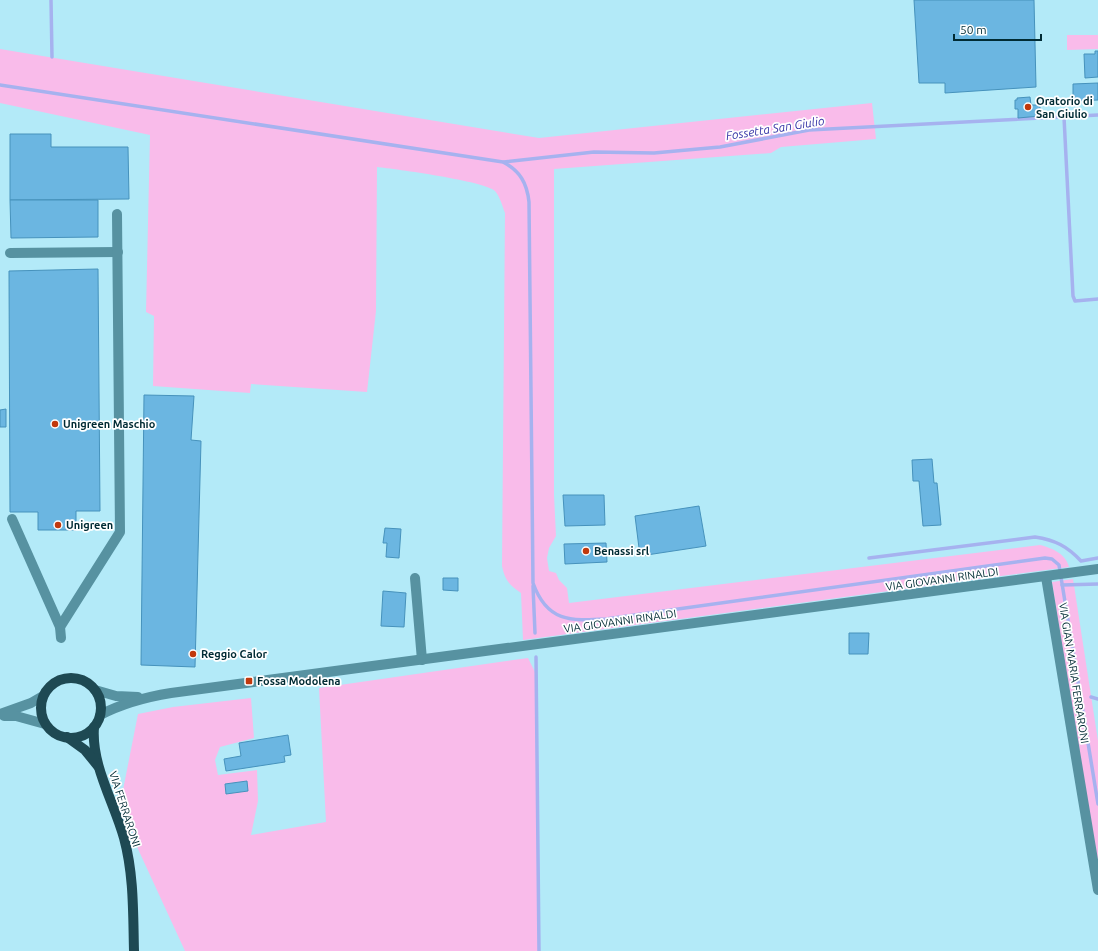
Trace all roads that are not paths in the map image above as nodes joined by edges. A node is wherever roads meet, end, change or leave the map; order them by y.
1 (118, 214) dead end
2 (118, 252) junction
3 (10, 253) dead end
4 (12, 519) dead end
5 (1098, 570) edge
6 (1049, 577) junction
7 (415, 578) dead end
8 (60, 627) junction
9 (61, 638) dead end
10 (422, 660) junction
11 (95, 690) junction
12 (43, 696) junction
13 (146, 697) junction
14 (0, 715) edge
15 (100, 715) junction
16 (45, 724) junction
17 (94, 727) junction
18 (67, 737) junction
19 (100, 769) junction
20 (1098, 890) edge
21 (134, 951) edge

1 - 2 street
2 - 3 street
2 - 8 street
4 - 8 street
5 - 6 street, VIA GIOVANNI RINALDI
6 - 10 street, VIA GIOVANNI RINALDI
6 - 20 street, VIA GIAN MARIA FERRARONI
7 - 10 street
8 - 9 street
10 - 13 street, VIA GIOVANNI RINALDI
11 - 12 main road
11 - 13 street, VIA GIOVANNI RINALDI
11 - 15 main road
12 - 14 street
12 - 16 main road
13 - 15 street, VIA GIOVANNI RINALDI
14 - 16 street
15 - 17 main road
16 - 18 main road
17 - 18 main road
17 - 19 main road, VIA FERRARONI
18 - 19 main road, VIA FERRARONI
19 - 21 main road, VIA FERRARONI

